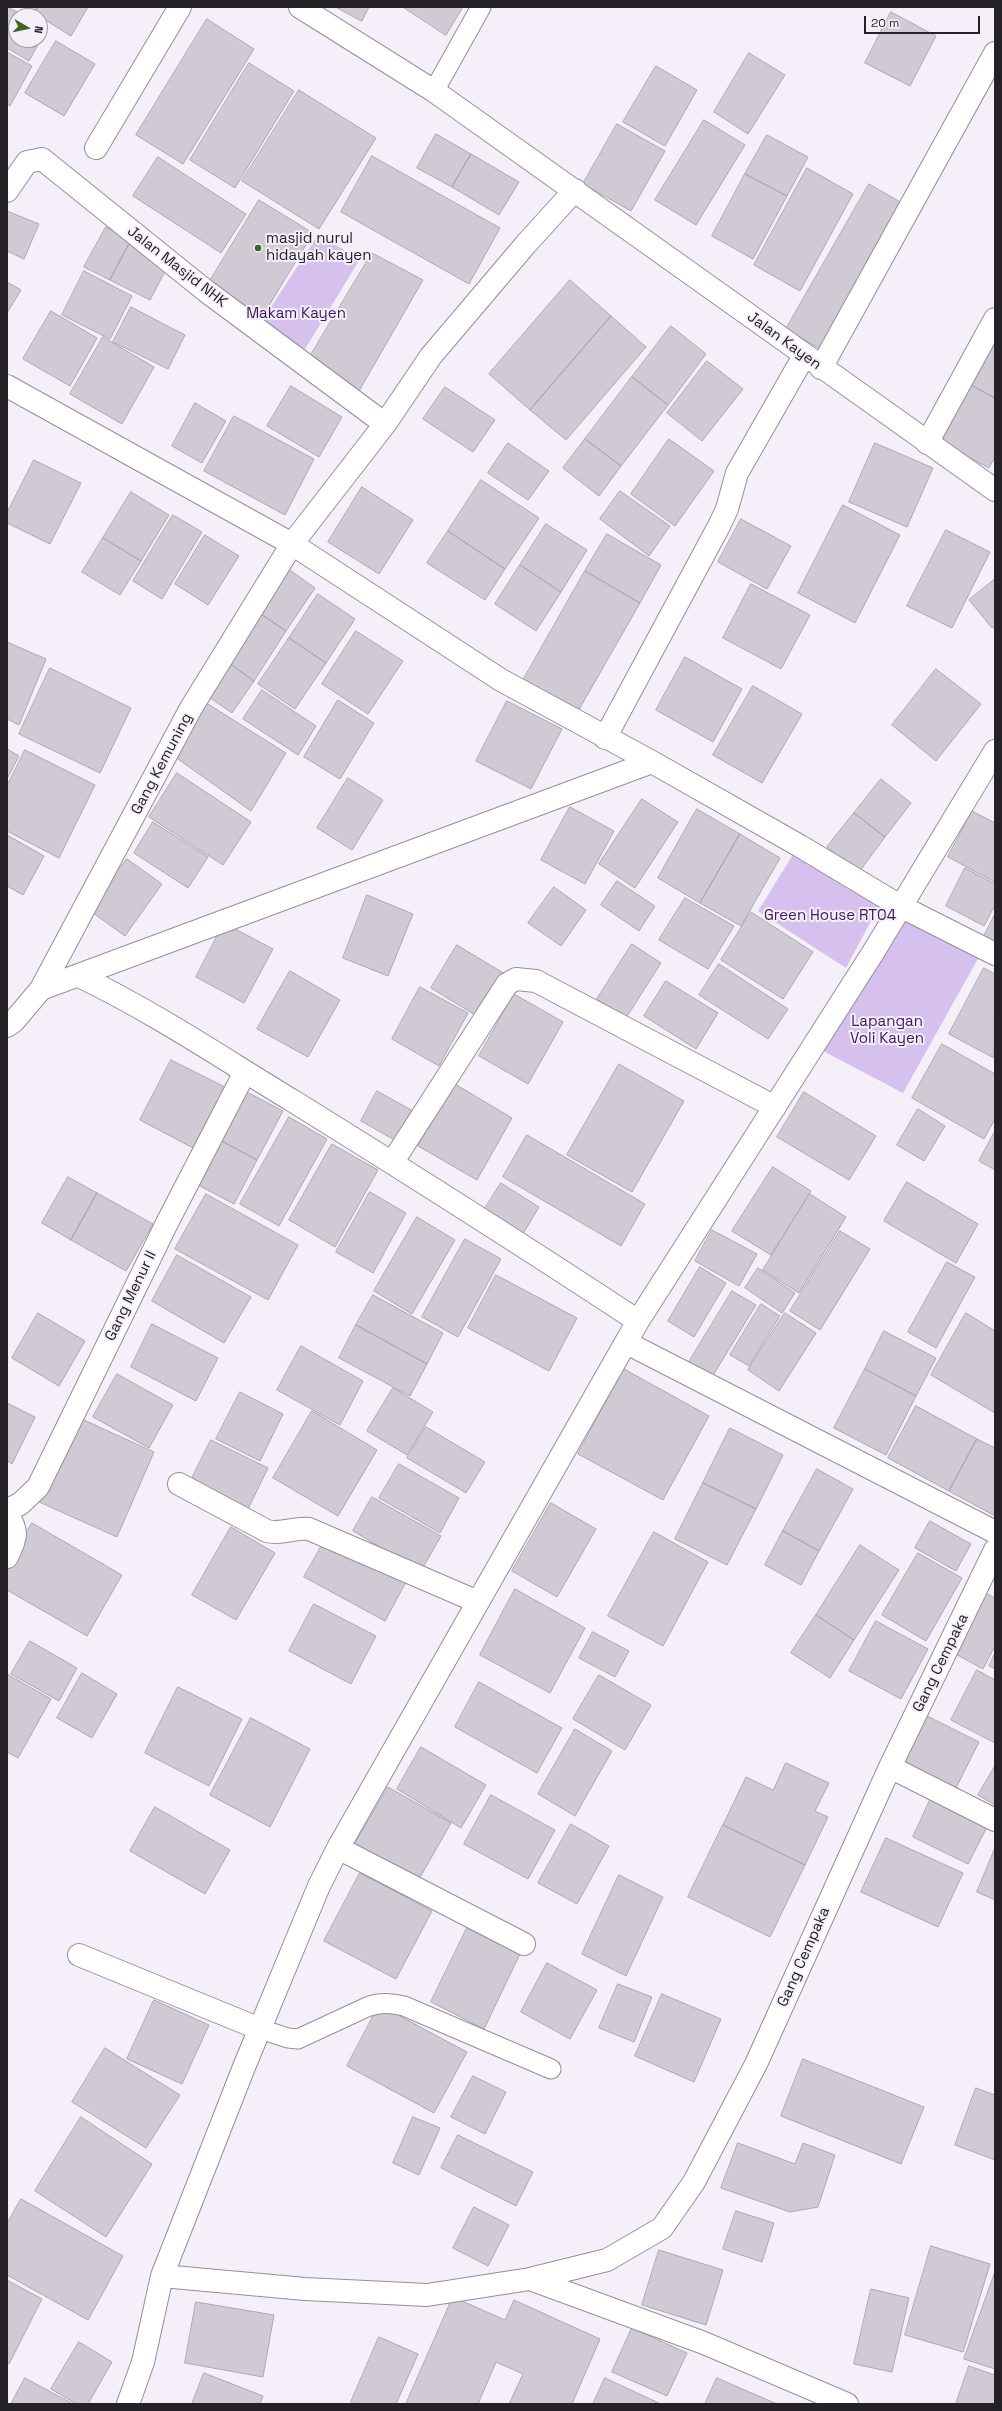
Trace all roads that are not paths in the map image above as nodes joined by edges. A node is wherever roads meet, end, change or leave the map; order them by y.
1 (180, 7) edge
2 (300, 7) edge
3 (482, 7) edge
4 (995, 53) edge
5 (434, 91) junction
6 (96, 148) dead end
7 (575, 190) junction
8 (7, 191) edge
9 (995, 319) edge
10 (813, 362) junction
11 (7, 386) edge
12 (385, 424) junction
13 (927, 443) junction
14 (995, 490) edge
15 (292, 544) junction
16 (605, 738) junction
17 (995, 751) edge
18 (652, 762) junction
19 (900, 906) junction
20 (995, 954) edge
21 (79, 976) junction
22 (42, 989) junction
23 (7, 1026) edge
24 (245, 1072) junction
25 (775, 1107) junction
26 (392, 1163) junction
27 (638, 1321) junction
28 (627, 1343) junction
29 (179, 1484) dead end
30 (7, 1510) edge
31 (7, 1514) edge
32 (995, 1532) edge
33 (995, 1550) edge
34 (7, 1557) edge
35 (478, 1602) junction
36 (890, 1767) junction
37 (995, 1820) edge
38 (338, 1848) junction
39 (524, 1944) dead end
40 (79, 1955) dead end
41 (260, 2029) junction
42 (551, 2069) dead end
43 (162, 2276) junction
44 (530, 2279) junction
45 (128, 2404) edge
46 (848, 2404) edge

1 - 6 street
2 - 5 street, Jalan Kayen
3 - 5 lane
4 - 10 street
5 - 7 street, Jalan Kayen
7 - 10 street, Jalan Kayen
7 - 12 street, Gang Kemuning
8 - 12 street, Jalan Masjid NHK
9 - 13 street
10 - 13 street, Jalan Kayen
10 - 16 street
11 - 15 street
12 - 15 street, Gang Kemuning
13 - 14 street, Jalan Kayen
15 - 16 street
15 - 22 street, Gang Kemuning
16 - 18 street
17 - 19 street
18 - 19 street
18 - 21 street
19 - 20 street
19 - 25 street
21 - 22 street
21 - 24 street
22 - 23 street, Gang Kemuning
24 - 26 street
24 - 30 street, Gang Menur II
25 - 26 street
25 - 27 street
26 - 27 street
27 - 28 street
28 - 32 street
28 - 35 street
29 - 35 street
31 - 34 street
33 - 36 street, Gang Cempaka
35 - 38 street
36 - 37 street
36 - 44 street, Gang Cempaka
38 - 39 street
38 - 41 street
40 - 41 street
41 - 42 lane
41 - 43 street
43 - 44 street, Gang Cempaka
43 - 45 street
44 - 46 street

